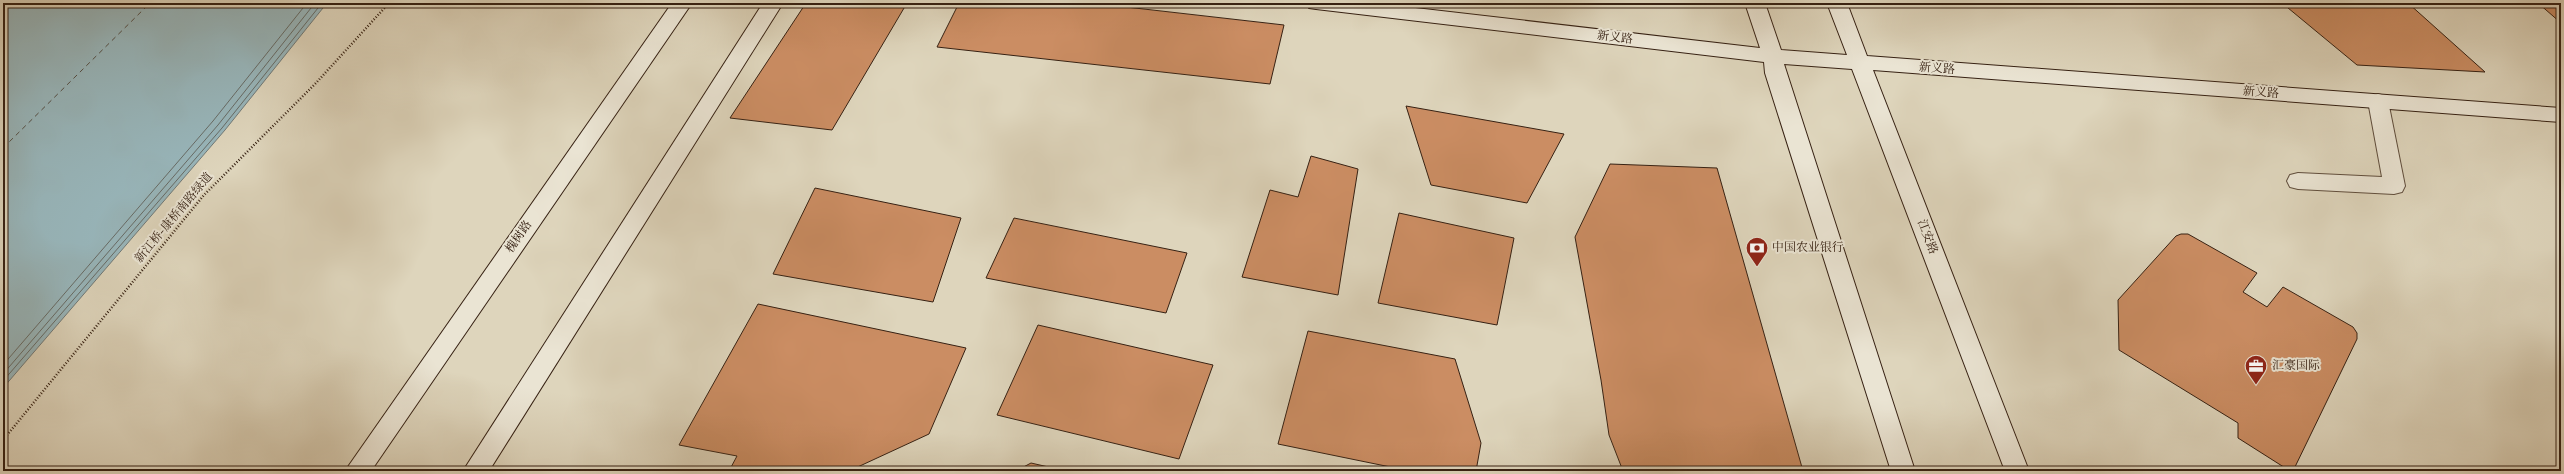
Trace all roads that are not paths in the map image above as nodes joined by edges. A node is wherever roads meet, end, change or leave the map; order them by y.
1 (682, 3) edge
2 (773, 3) edge
3 (1316, 3) edge
4 (1755, 3) edge
5 (1837, 3) edge
6 (1773, 56) junction
7 (1861, 63) junction
8 (2378, 101) junction
9 (2561, 115) edge
10 (2298, 181) dead end
11 (357, 471) edge
12 (475, 471) edge
13 (1903, 471) edge
14 (2017, 471) edge

1 - 11 street, 槐树路
2 - 12 street
3 - 6 street, 新义路
4 - 6 street
5 - 7 street, 江安路
6 - 7 street, 新义路
6 - 13 street
7 - 8 street, 新义路
7 - 14 street, 江安路
8 - 9 street, 新义路
8 - 10 street

